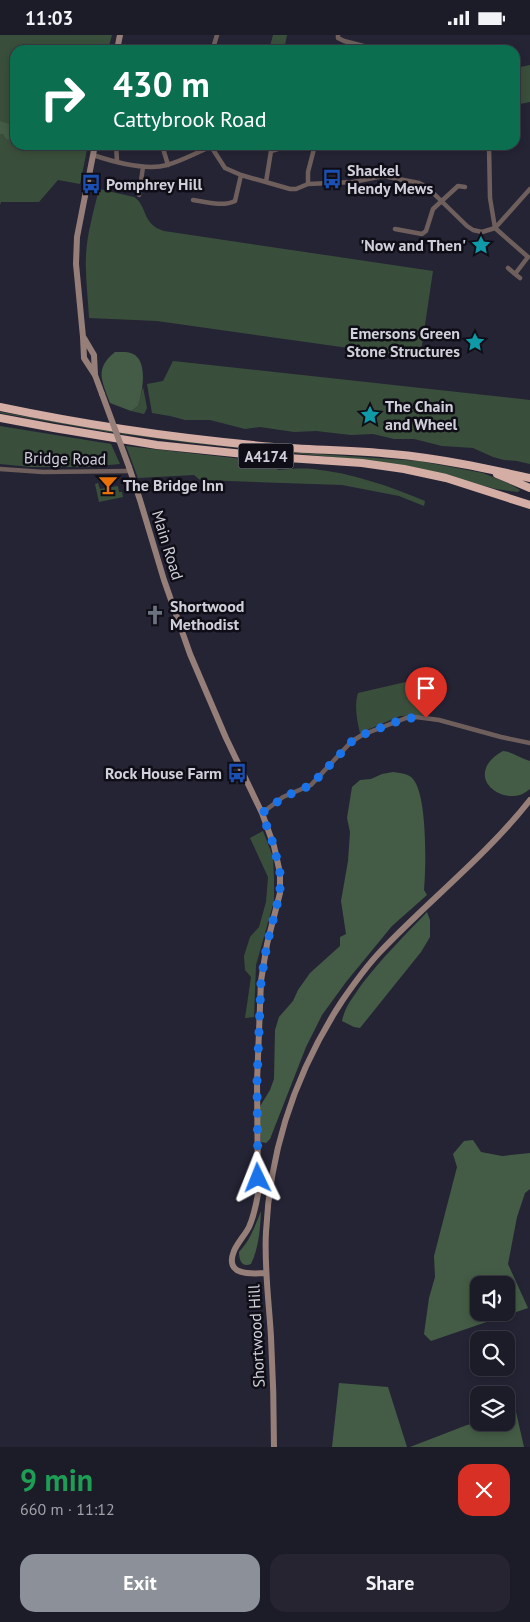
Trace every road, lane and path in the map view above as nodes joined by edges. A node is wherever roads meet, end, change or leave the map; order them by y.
1 (338, 35) edge
2 (360, 45) edge
3 (94, 150) edge
4 (116, 150) edge
5 (164, 150) edge
6 (203, 150) edge
7 (214, 150) edge
8 (274, 150) edge
9 (314, 150) edge
10 (489, 150) edge
11 (271, 151) joint
12 (93, 155) junction
13 (117, 161) junction
14 (168, 165) junction
15 (143, 167) junction
16 (241, 175) junction
17 (266, 182) junction
18 (308, 184) junction
19 (465, 187) dead end
20 (530, 189) edge
21 (139, 195) dead end
22 (193, 200) dead end
23 (441, 200) junction
24 (495, 228) junction
25 (395, 229) dead end
26 (529, 256) edge
27 (508, 269) dead end
28 (515, 274) junction
29 (520, 278) dead end
30 (83, 337) junction
31 (95, 375) junction
32 (0, 407) edge
33 (0, 418) edge
34 (482, 468) junction
35 (0, 469) edge
36 (129, 469) junction
37 (530, 478) edge
38 (530, 488) edge
39 (530, 505) edge
40 (530, 743) edge
41 (530, 800) edge
42 (262, 813) junction
43 (266, 1273) junction
44 (274, 1447) edge

1 - 2 street
3 - 12 main road
4 - 13 street
5 - 14 street
6 - 14 street
7 - 16 street
8 - 11 street
9 - 18 street
10 - 24 street
11 - 17 street
12 - 13 street
12 - 30 main road
13 - 15 street
14 - 15 street
15 - 21 street
16 - 17 street
16 - 22 street
17 - 18 street
18 - 23 street
19 - 23 street
20 - 24 street
23 - 24 street
23 - 25 street
24 - 26 street
26 - 28 street
27 - 28 street
28 - 29 street
30 - 31 main road
30 - 31 main road
31 - 36 main road, Main Road, bridge
32 - 34 highway, A4174
33 - 39 highway, A4174
34 - 37 highway
34 - 38 highway, A4174
35 - 36 street, Bridge Road
36 - 42 main road, Main Road
40 - 42 street
41 - 43 main road
42 - 43 main road, Shortwood Hill
43 - 44 main road, Shortwood Hill

